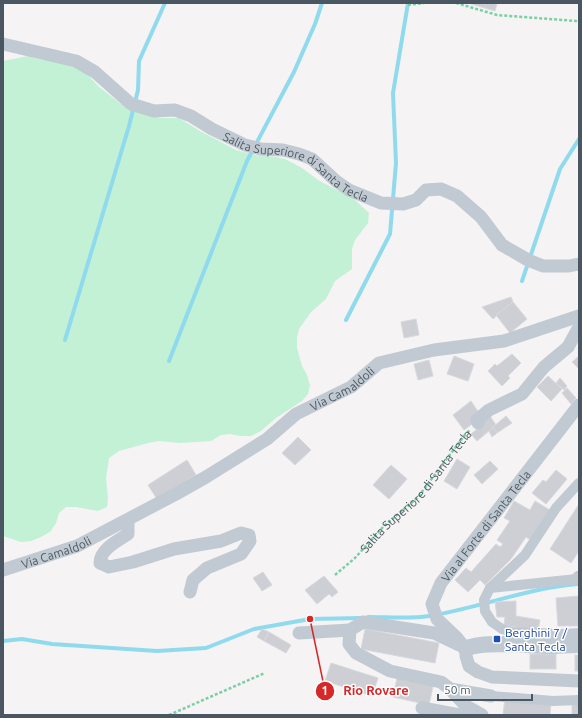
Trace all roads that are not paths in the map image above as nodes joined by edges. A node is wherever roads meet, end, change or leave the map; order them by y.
1 (3, 44) edge
2 (579, 264) edge
3 (579, 316) edge
4 (579, 327) edge
5 (579, 405) edge
6 (478, 424) road end
7 (579, 483) edge
8 (128, 520) junction
9 (3, 570) edge
10 (578, 578) edge
11 (490, 588) junction
12 (190, 592) dead end
13 (350, 630) junction
14 (299, 633) dead end
15 (579, 633) edge
16 (579, 644) edge
17 (466, 649) junction
18 (579, 681) edge
19 (450, 689) junction
20 (491, 696) joint
21 (579, 700) edge
22 (422, 708) dead end
23 (478, 714) edge
24 (460, 715) edge

1 - 2 street, Salita Superiore di Santa Tecla
3 - 8 street, Via Camaldoli
4 - 6 street, Salita Superiore di Santa Tecla
5 - 17 street, Via al Forte di Santa Tecla
7 - 11 street
8 - 9 street, Via Camaldoli
8 - 12 street, Via Camaldoli
10 - 11 street
11 - 15 street
13 - 14 street
13 - 17 street
13 - 19 street
16 - 17 street
17 - 18 street
19 - 20 street
19 - 23 street
20 - 21 street
22 - 24 street

